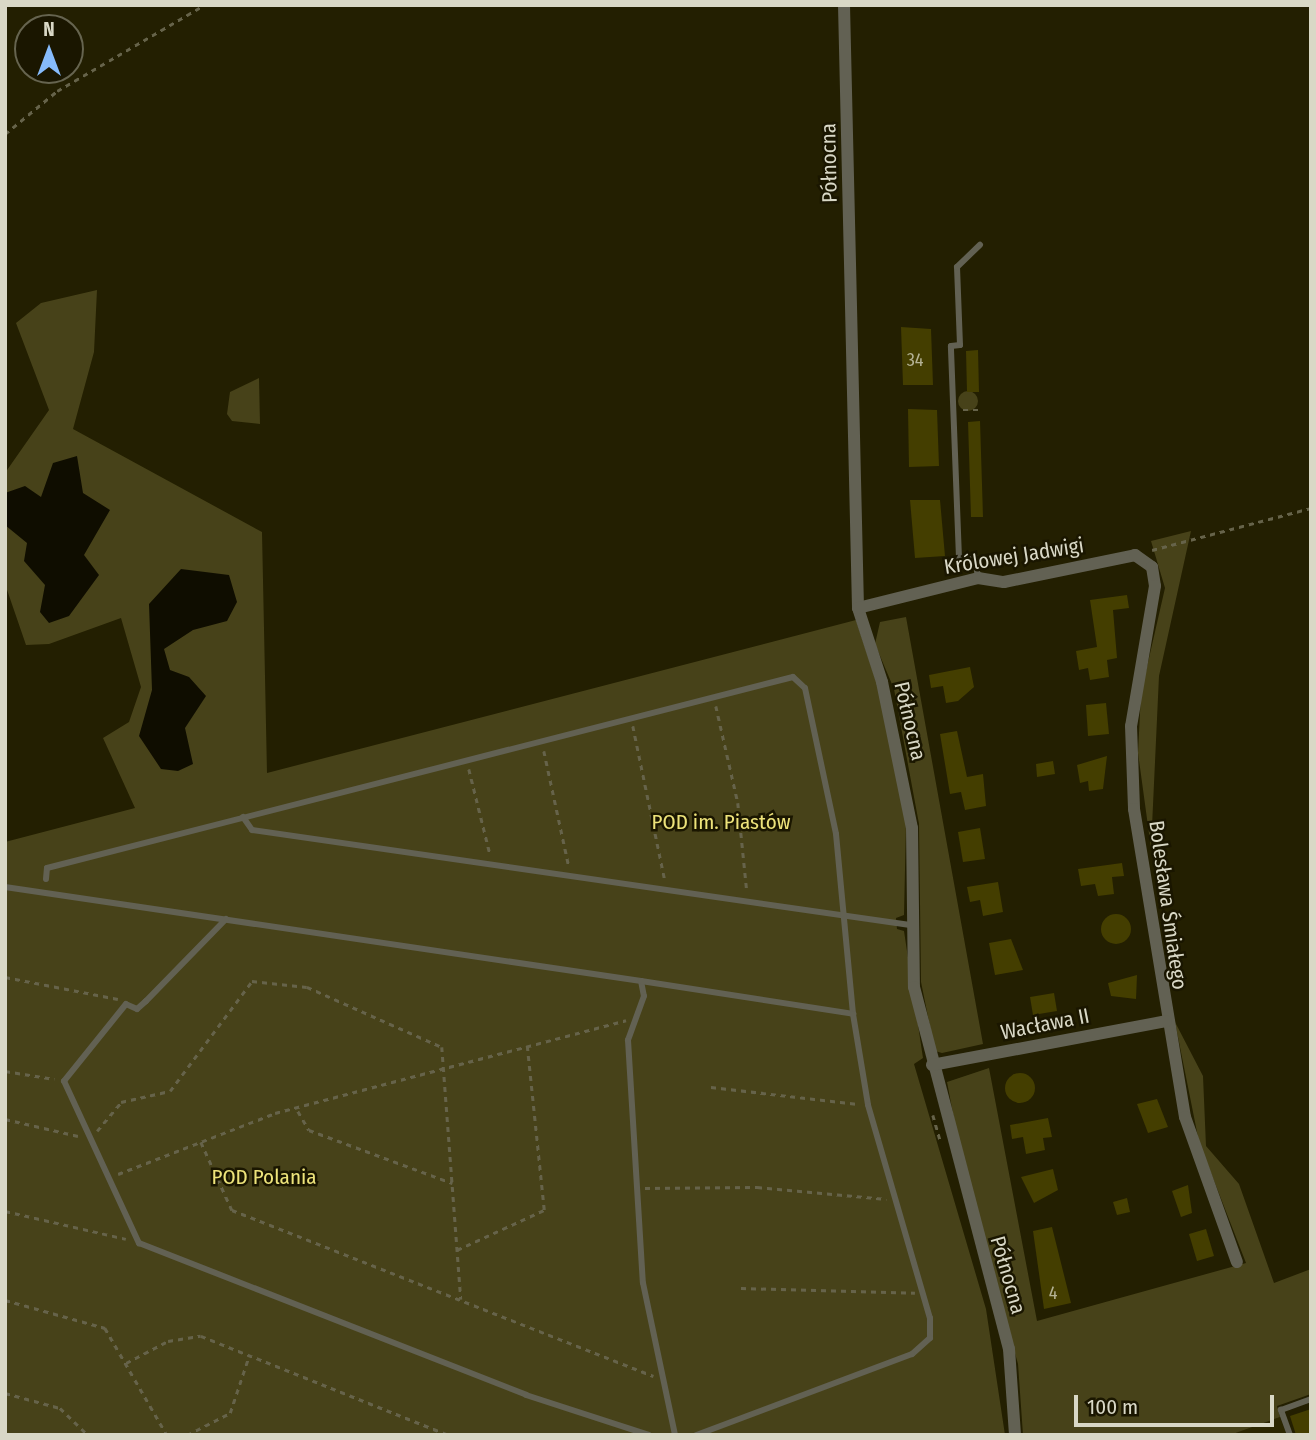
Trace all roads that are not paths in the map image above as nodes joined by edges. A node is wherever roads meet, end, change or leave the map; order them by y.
1 (844, 5) edge
2 (980, 245) dead end
3 (1135, 555) joint
4 (978, 578) junction
5 (858, 608) junction
6 (243, 817) junction
7 (46, 879) dead end
8 (5, 887) edge
9 (846, 916) junction
10 (226, 919) junction
11 (910, 925) junction
12 (641, 981) junction
13 (853, 1014) junction
14 (1166, 1021) junction
15 (932, 1065) junction
16 (1237, 1262) dead end
17 (1311, 1399) edge
18 (649, 1435) edge
19 (676, 1435) edge
20 (696, 1435) edge
21 (1016, 1435) edge
22 (1290, 1435) edge

1 - 5 street, Północna
2 - 4 lane
3 - 4 street, Królowej Jadwigi
3 - 14 street, Bolesława Śmiałego
4 - 5 street, Królowej Jadwigi
5 - 11 street, Północna
6 - 7 lane
6 - 9 lane
6 - 9 lane
8 - 10 lane
9 - 11 lane
9 - 13 lane
10 - 12 lane
10 - 18 lane
11 - 15 street, Północna
12 - 13 lane
12 - 19 lane
13 - 20 lane
14 - 15 street, Wacława II
14 - 16 street, Bolesława Śmiałego
15 - 21 street, Północna
17 - 22 lane

